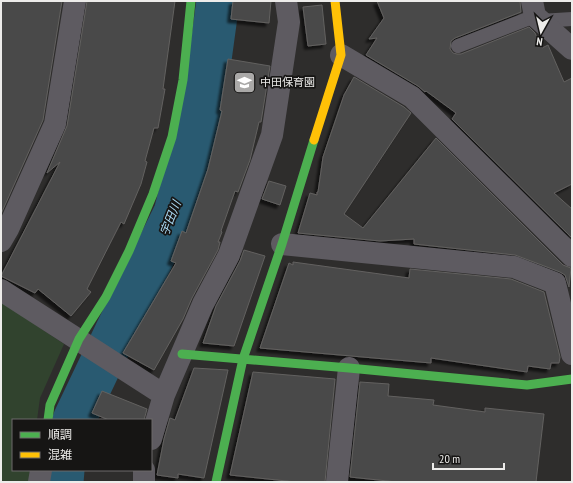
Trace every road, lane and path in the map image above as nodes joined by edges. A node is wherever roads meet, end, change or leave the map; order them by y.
1 (75, 1) edge
2 (191, 1) edge
3 (286, 1) edge
4 (335, 1) edge
5 (536, 13) edge
6 (572, 19) edge
7 (458, 46) dead end
8 (572, 49) edge
9 (341, 55) junction
10 (1, 241) edge
11 (282, 244) junction
12 (572, 256) edge
13 (572, 268) edge
14 (555, 283) junction
15 (1, 290) edge
16 (79, 339) junction
17 (182, 354) junction
18 (572, 354) edge
19 (243, 359) junction
20 (349, 368) junction
21 (572, 379) edge
22 (164, 395) junction
23 (48, 419) edge
24 (152, 436) edge
25 (41, 471) edge
26 (144, 471) edge
27 (39, 482) edge
28 (144, 482) edge
29 (216, 482) edge
30 (337, 482) edge

1 - 10 street
2 - 16 street
3 - 17 street
4 - 9 street
5 - 6 lane
5 - 7 lane
5 - 8 street
9 - 11 street
9 - 12 street
11 - 14 street
11 - 19 street
13 - 14 street
14 - 18 street
15 - 16 street
16 - 22 street
16 - 23 street
17 - 19 street
17 - 22 street
19 - 20 street
19 - 29 street
20 - 21 street
20 - 30 street
22 - 24 street
25 - 27 street
26 - 28 street

